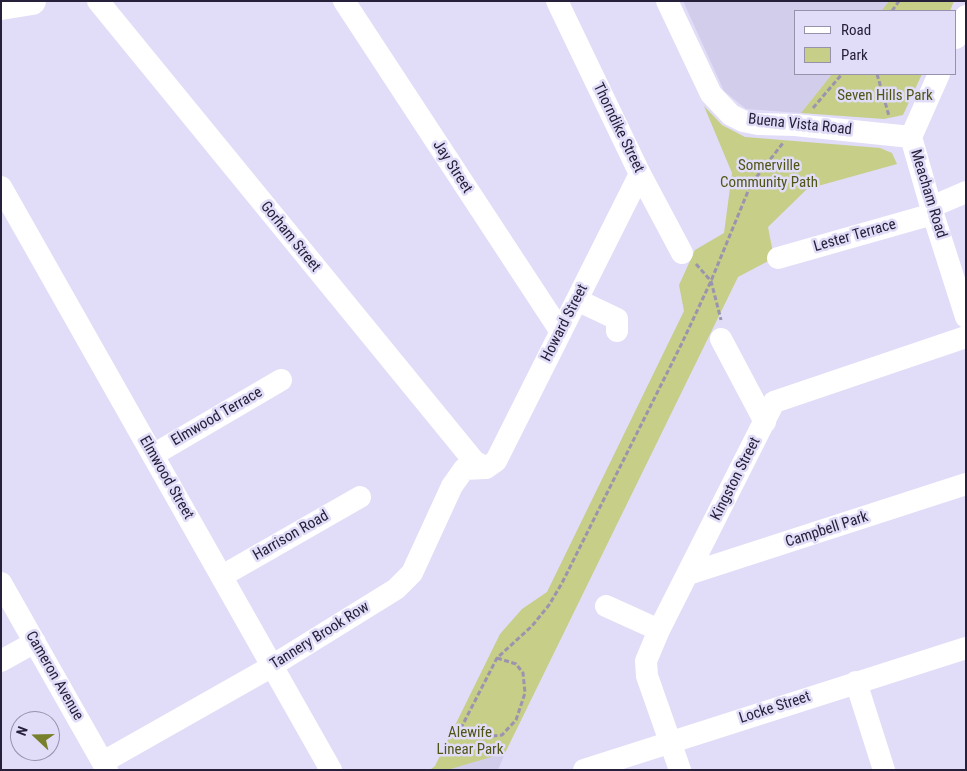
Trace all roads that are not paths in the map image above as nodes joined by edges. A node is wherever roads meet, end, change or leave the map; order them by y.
1 (32, 1) edge
2 (98, 1) edge
3 (344, 1) edge
4 (557, 1) edge
5 (667, 1) edge
6 (1, 6) edge
7 (966, 16) edge
8 (957, 36) edge
9 (939, 75) edge
10 (910, 137) junction
11 (640, 174) junction
12 (1, 187) edge
13 (966, 192) edge
14 (932, 210) junction
15 (682, 253) road end
16 (778, 258) dead end
17 (577, 300) junction
18 (966, 317) edge
19 (617, 331) dead end
20 (561, 332) junction
21 (966, 337) edge
22 (721, 339) road end
23 (281, 380) dead end
24 (765, 422) junction
25 (153, 455) junction
26 (486, 468) junction
27 (966, 484) edge
28 (360, 497) dead end
29 (688, 574) junction
30 (222, 576) junction
31 (1, 583) edge
32 (606, 606) dead end
33 (659, 630) junction
34 (35, 642) junction
35 (966, 648) edge
36 (1, 661) edge
37 (272, 665) junction
38 (856, 682) junction
39 (670, 742) junction
40 (105, 768) edge
41 (331, 770) edge
42 (584, 770) edge
43 (680, 770) edge
44 (884, 770) edge

1 - 6 main road
2 - 26 street, Gorham Street
3 - 20 street, Jay Street
4 - 11 street, Thorndike Street
5 - 10 street, Buena Vista Road
7 - 8 street
9 - 10 street, Meacham Road
10 - 14 street, Meacham Road
11 - 15 street, Thorndike Street
11 - 17 street, Howard Street
12 - 25 street, Elmwood Street
13 - 14 street, Lester Terrace
14 - 16 street, Lester Terrace
14 - 18 street, Meacham Road
17 - 19 street
17 - 20 street, Howard Street
20 - 26 street, Howard Street
21 - 24 street, Kingston Street
22 - 24 street
23 - 25 street, Elmwood Terrace
24 - 29 street, Kingston Street
25 - 30 street, Elmwood Street
26 - 37 street, Tannery Brook Row
27 - 29 street, Campbell Park
28 - 30 street, Harrison Road
29 - 33 street, Kingston Street
30 - 37 street, Elmwood Street
31 - 34 street, Cameron Avenue
32 - 33 street
33 - 39 street, Kingston Street
34 - 36 street
34 - 40 street, Cameron Avenue
35 - 38 street, Locke Street
37 - 40 street, Tannery Brook Row
37 - 41 street, Elmwood Street
38 - 39 street, Locke Street
38 - 44 street
39 - 42 street, Locke Street
39 - 43 street, Kingston Street

